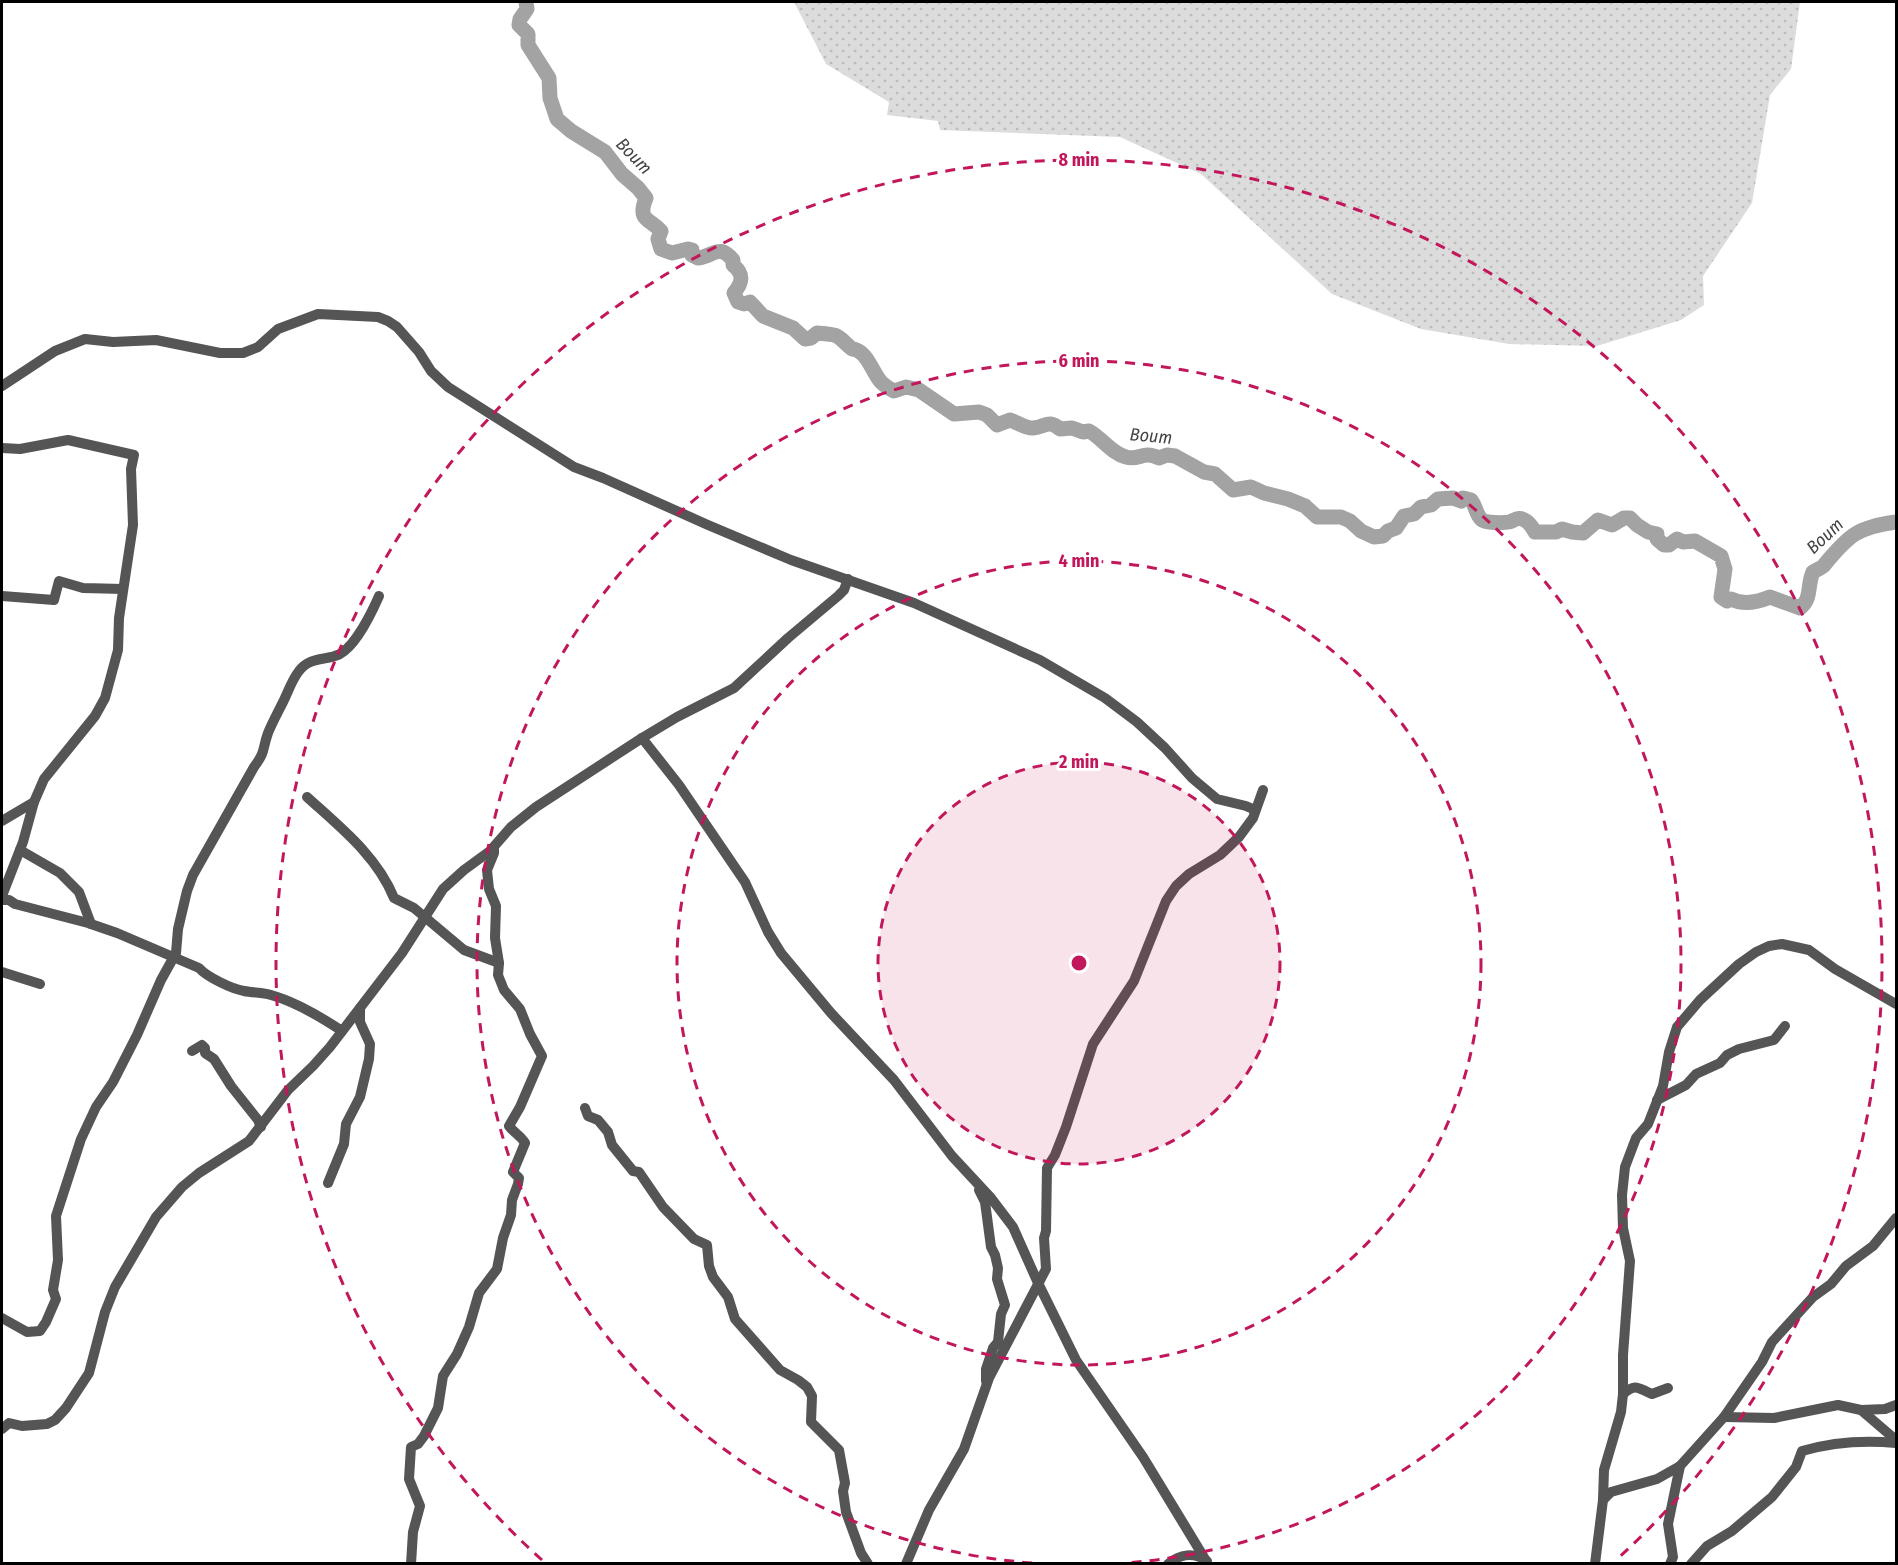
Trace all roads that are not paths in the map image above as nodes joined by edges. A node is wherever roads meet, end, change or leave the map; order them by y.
1 (2, 386) edge
2 (2, 448) edge
3 (848, 579) junction
4 (123, 589) junction
5 (2, 596) edge
6 (379, 596) dead end
7 (642, 738) junction
8 (1263, 790) dead end
9 (307, 797) dead end
10 (34, 802) junction
11 (1255, 810) junction
12 (2, 820) edge
13 (494, 847) junction
14 (20, 850) junction
15 (2, 898) edge
16 (424, 918) junction
17 (91, 924) junction
18 (174, 958) junction
19 (500, 963) junction
20 (2, 972) edge
21 (40, 984) dead end
22 (1896, 1004) edge
23 (360, 1008) junction
24 (1785, 1026) dead end
25 (342, 1031) junction
26 (192, 1051) dead end
27 (1657, 1100) junction
28 (585, 1108) dead end
29 (261, 1127) junction
30 (972, 1178) junction
31 (328, 1183) dead end
32 (1896, 1218) edge
33 (1038, 1283) junction
34 (2, 1318) edge
35 (987, 1385) junction
36 (1668, 1388) dead end
37 (1623, 1394) junction
38 (1896, 1405) edge
39 (1861, 1410) junction
40 (1724, 1417) junction
41 (2, 1429) edge
42 (1896, 1441) edge
43 (1680, 1466) junction
44 (1603, 1500) junction
45 (1193, 1538) junction
46 (1189, 1555) junction
47 (1207, 1561) edge
48 (411, 1563) edge
49 (868, 1563) edge
50 (906, 1563) edge
51 (1168, 1563) edge
52 (1595, 1563) edge
53 (1670, 1563) edge
54 (1690, 1563) edge

1 - 3 street
2 - 4 street
3 - 7 street
3 - 11 street
4 - 5 street
4 - 10 street
6 - 18 street
7 - 13 street
7 - 30 street
8 - 11 street
9 - 16 street
10 - 12 street
10 - 14 street
11 - 33 street
13 - 16 street
13 - 19 street
14 - 15 street
14 - 17 street
15 - 17 street
16 - 19 street
16 - 23 street
17 - 18 street
18 - 25 street
18 - 34 street
19 - 48 street
20 - 21 street
22 - 27 street
23 - 25 street
23 - 31 street
24 - 27 street
25 - 29 street
26 - 29 street
27 - 37 street
28 - 49 street
29 - 41 street
30 - 33 street
30 - 35 street
32 - 40 street
33 - 35 street
33 - 45 street
35 - 50 street
36 - 37 street
37 - 44 street
38 - 39 street
39 - 40 street
39 - 42 street
40 - 43 street
42 - 54 street
43 - 44 street
43 - 53 street
44 - 52 street
45 - 46 street
45 - 47 street
46 - 47 street
46 - 51 street

